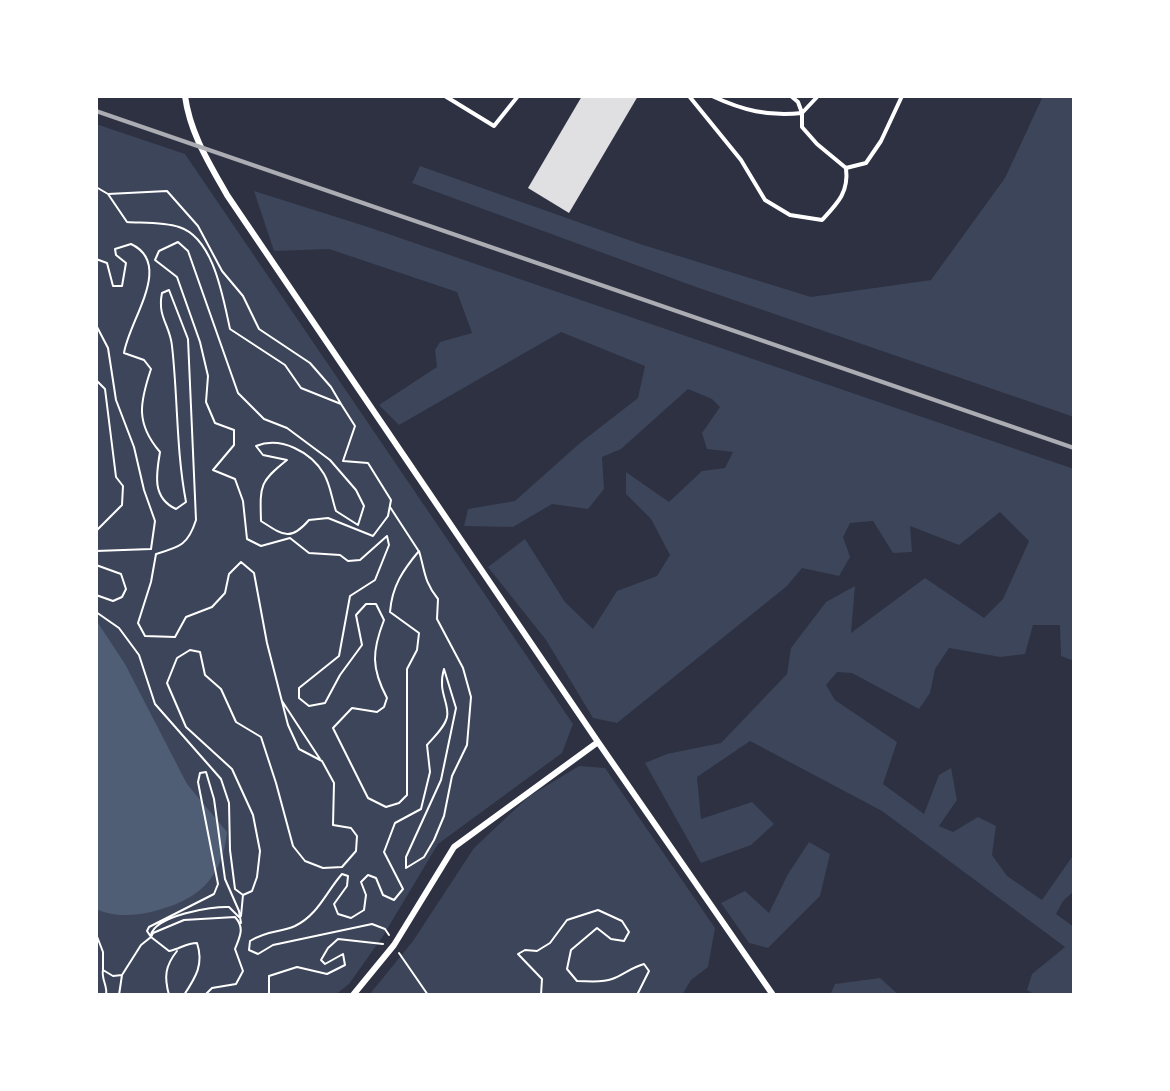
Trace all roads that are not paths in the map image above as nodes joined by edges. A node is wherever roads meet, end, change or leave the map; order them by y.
1 (185, 96) edge
2 (445, 96) edge
3 (518, 96) edge
4 (688, 96) edge
5 (712, 96) edge
6 (791, 96) edge
7 (818, 96) edge
8 (902, 96) edge
9 (802, 113) junction
10 (846, 168) junction
11 (598, 742) junction
12 (353, 995) edge
13 (773, 995) edge

1 - 11 street
2 - 3 lane
4 - 10 lane
5 - 9 lane
6 - 9 lane
7 - 9 lane
8 - 10 lane
9 - 10 lane
11 - 12 street
11 - 13 street

